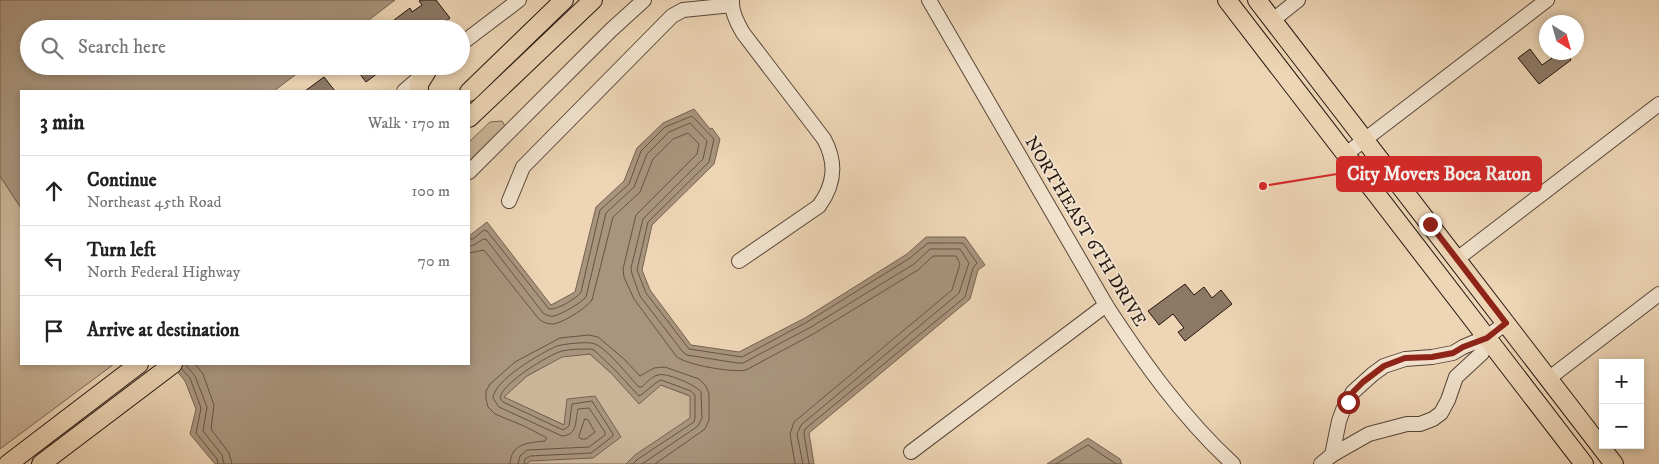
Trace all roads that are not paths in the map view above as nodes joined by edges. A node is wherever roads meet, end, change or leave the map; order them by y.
1 (519, 0) edge
2 (564, 0) edge
3 (593, 0) edge
4 (644, 0) edge
5 (929, 0) edge
6 (1227, 0) edge
7 (1257, 0) edge
8 (1298, 0) edge
9 (1547, 0) edge
10 (732, 2) edge
11 (1272, 20) junction
12 (470, 37) edge
13 (423, 75) edge
14 (426, 75) edge
15 (405, 90) edge
16 (418, 90) edge
17 (470, 91) edge
18 (1659, 104) edge
19 (470, 117) edge
20 (1365, 140) junction
21 (1346, 154) junction
22 (470, 171) edge
23 (509, 201) dead end
24 (1457, 259) junction
25 (739, 261) dead end
26 (1659, 294) edge
27 (1106, 305) junction
28 (1506, 323) junction
29 (1487, 338) junction
30 (138, 365) edge
31 (172, 365) edge
32 (1548, 379) junction
33 (910, 452) dead end
34 (1332, 455) junction
35 (8, 464) edge
36 (41, 464) edge
37 (1233, 464) edge
38 (1321, 464) edge
39 (1584, 464) edge
40 (1614, 464) edge

1 - 12 street
2 - 17 main road
3 - 19 main road
4 - 22 street
5 - 27 street, NORTHEAST 6TH DRIVE
6 - 21 main road
7 - 11 main road
8 - 11 street
9 - 20 street
10 - 23 street
10 - 25 street
11 - 20 main road
13 - 15 street
14 - 16 main road
18 - 24 street
20 - 21 street
20 - 24 main road
21 - 29 main road
24 - 28 main road
26 - 32 street
27 - 33 street
27 - 37 street, NORTHEAST 6TH DRIVE
28 - 29 street
28 - 32 main road
29 - 34 street
29 - 34 street
29 - 39 main road
30 - 35 main road
31 - 36 main road
32 - 40 main road
34 - 38 street

